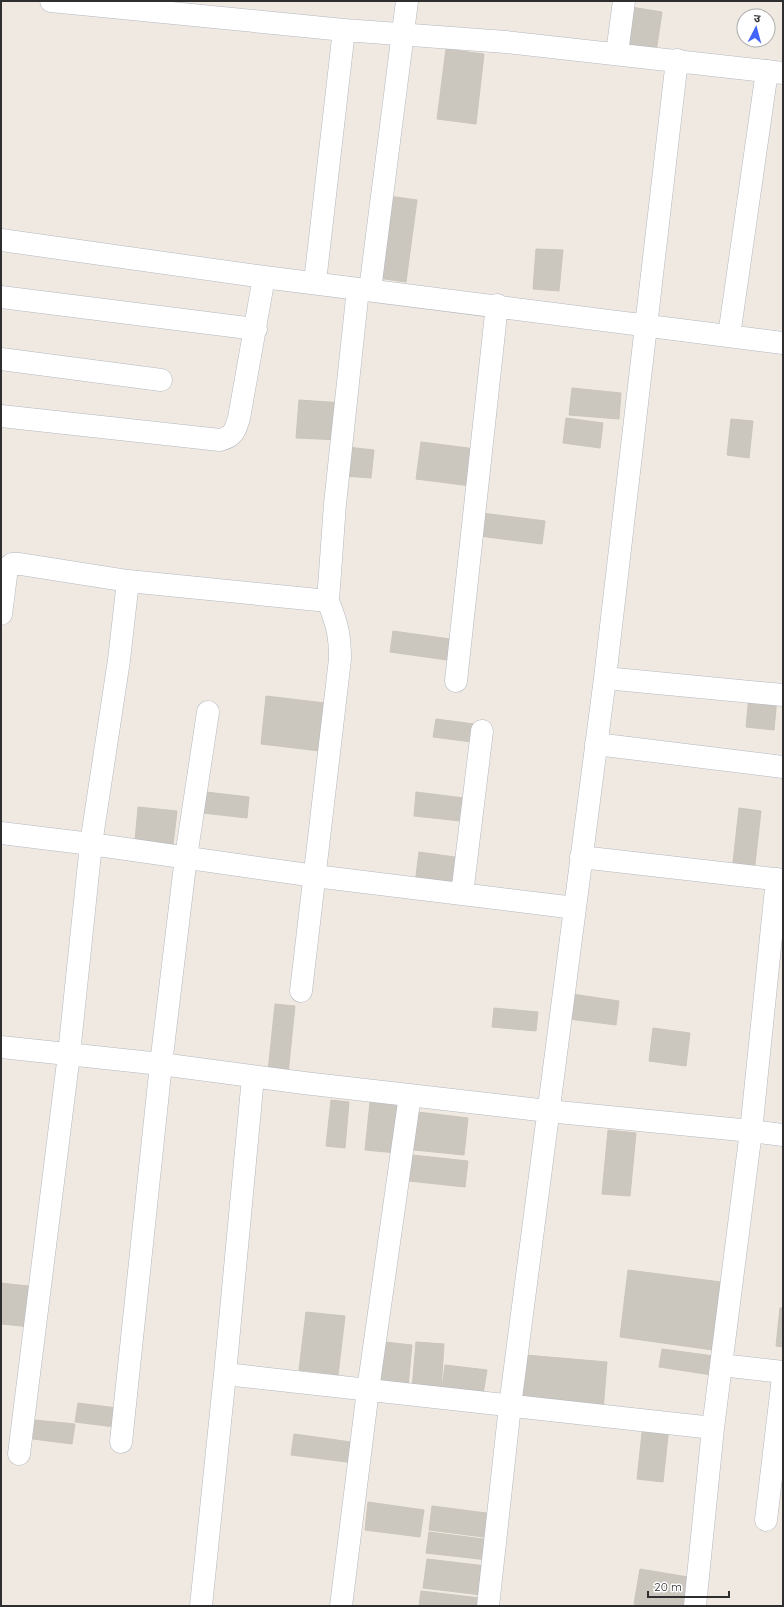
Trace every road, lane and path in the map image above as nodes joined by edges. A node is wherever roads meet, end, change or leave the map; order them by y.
1 (50, 1) edge
2 (407, 1) edge
3 (624, 1) edge
4 (154, 6) edge
5 (344, 30) junction
6 (403, 34) junction
7 (617, 53) junction
8 (677, 60) junction
9 (775, 72) edge
10 (1, 240) edge
11 (264, 277) junction
12 (315, 282) junction
13 (364, 289) junction
14 (1, 298) edge
15 (497, 306) junction
16 (647, 325) junction
17 (256, 329) junction
18 (729, 336) junction
19 (783, 343) edge
20 (1, 359) edge
21 (161, 380) dead end
22 (1, 416) edge
23 (128, 581) junction
24 (328, 601) junction
25 (1, 614) edge
26 (605, 678) junction
27 (456, 681) dead end
28 (783, 695) edge
29 (208, 712) dead end
30 (482, 732) dead end
31 (596, 744) junction
32 (783, 767) edge
33 (1, 833) edge
34 (91, 844) junction
35 (186, 857) junction
36 (581, 857) junction
37 (314, 876) junction
38 (780, 880) edge
39 (462, 894) junction
40 (575, 908) junction
41 (301, 991) dead end
42 (1, 1047) edge
43 (69, 1054) junction
44 (161, 1064) junction
45 (253, 1077) junction
46 (410, 1095) junction
47 (548, 1111) junction
48 (751, 1131) junction
49 (783, 1135) edge
50 (721, 1365) junction
51 (783, 1372) edge
52 (225, 1374) junction
53 (783, 1377) edge
54 (368, 1390) junction
55 (510, 1406) junction
56 (714, 1428) junction
57 (122, 1442) dead end
58 (19, 1454) dead end
59 (766, 1520) dead end
60 (201, 1606) edge
61 (341, 1606) edge
62 (488, 1606) edge
63 (695, 1606) edge

1 - 4 street
2 - 6 street
3 - 7 street
4 - 5 street
5 - 6 street
5 - 12 street
6 - 7 street
6 - 13 street
7 - 8 street
8 - 9 street
8 - 16 street
9 - 18 street
10 - 11 street
11 - 12 street
11 - 17 street
12 - 13 street
13 - 15 street
13 - 24 street
14 - 17 street
15 - 16 street
15 - 27 street
16 - 18 street
16 - 26 street
17 - 22 street
18 - 19 street
20 - 21 street
23 - 24 street
23 - 25 street
23 - 34 street
24 - 37 street
26 - 28 street
26 - 31 street
29 - 35 street
30 - 39 street
31 - 32 street
31 - 36 street
33 - 34 street
34 - 35 street
34 - 43 street
35 - 37 street
35 - 44 street
36 - 38 street
36 - 40 street
37 - 39 street
37 - 41 street
38 - 48 street
39 - 40 street
40 - 47 street
42 - 43 street
43 - 44 street
43 - 58 street
44 - 45 street
44 - 57 street
45 - 46 street
45 - 52 street
46 - 47 street
46 - 54 street
47 - 48 street
47 - 55 street
48 - 49 street
48 - 50 street
50 - 51 street
50 - 56 street
52 - 54 street
52 - 60 street
53 - 59 street
54 - 55 street
54 - 61 street
55 - 56 street
55 - 62 street
56 - 63 street

